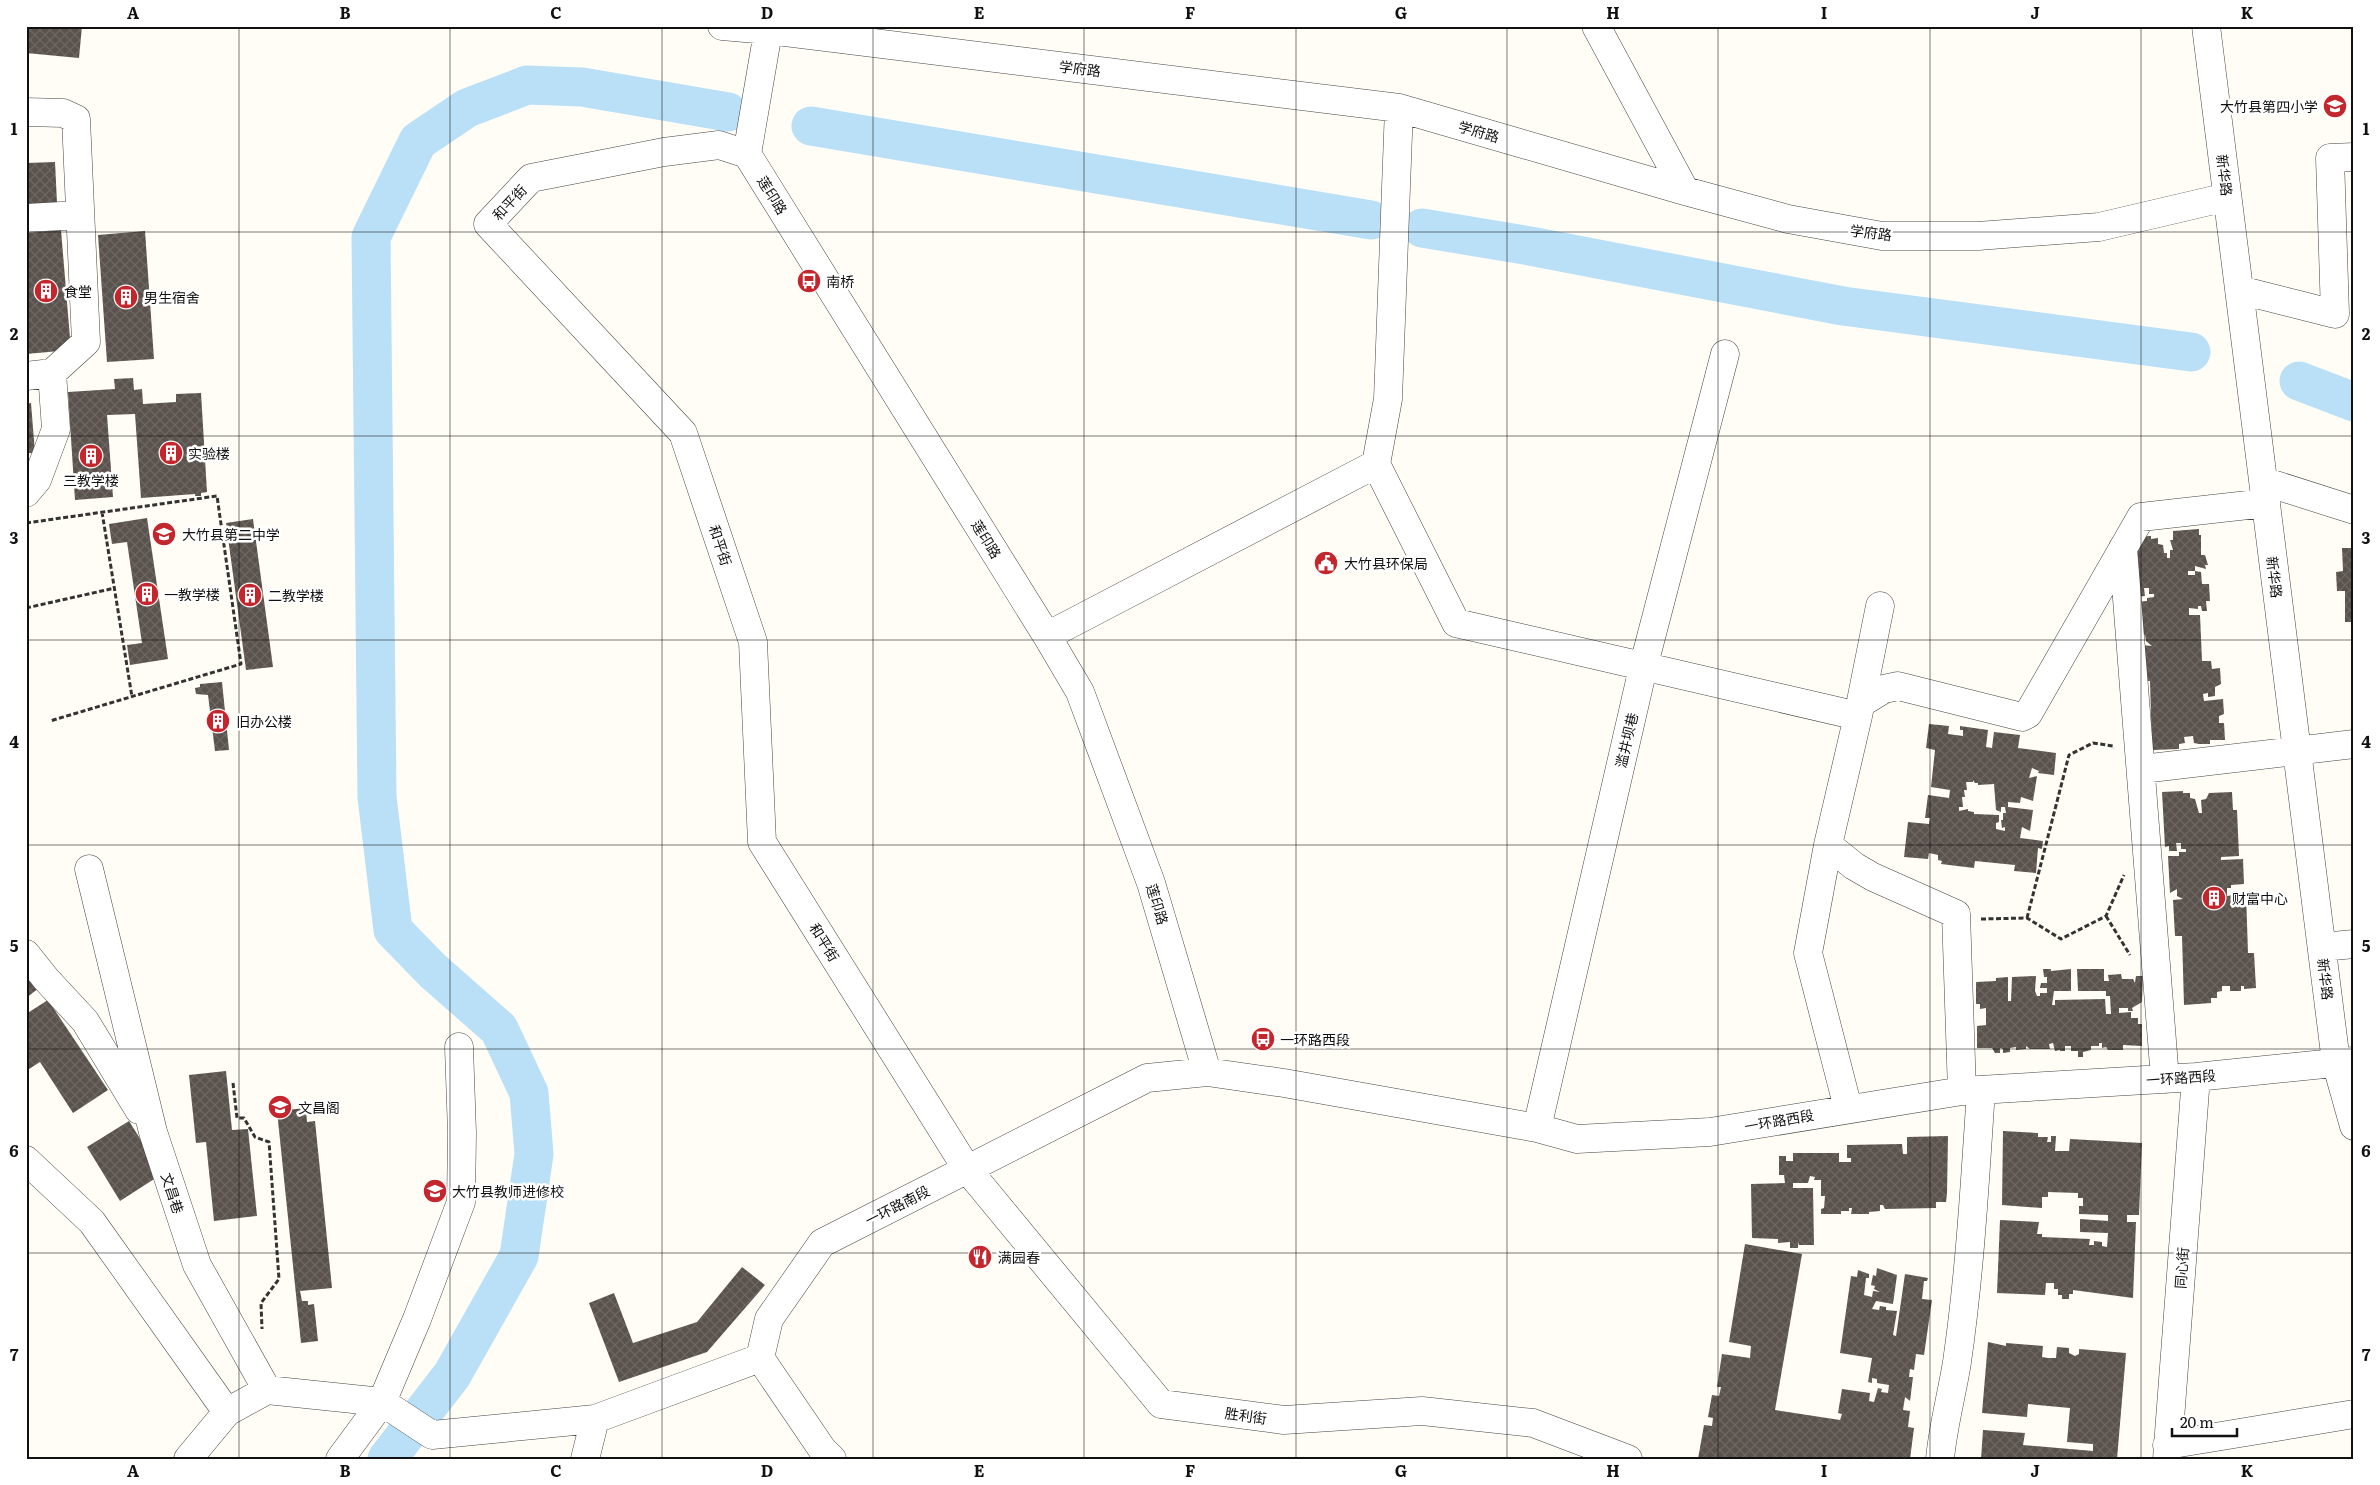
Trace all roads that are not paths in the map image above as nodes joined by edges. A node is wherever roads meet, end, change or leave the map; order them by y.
1 (722, 26) edge
2 (1596, 26) edge
3 (2206, 26) edge
4 (769, 28) edge
5 (1399, 108) junction
6 (26, 112) edge
7 (747, 154) junction
8 (2354, 157) edge
9 (1685, 191) junction
10 (2228, 197) junction
11 (80, 216) junction
12 (26, 218) edge
13 (2240, 290) junction
14 (1725, 354) dead end
15 (39, 375) edge
16 (1376, 464) junction
17 (26, 493) edge
18 (2265, 493) junction
19 (2354, 510) edge
20 (2354, 522) edge
21 (2124, 548) junction
22 (1880, 606) dead end
23 (1047, 636) junction
24 (1643, 668) junction
25 (1859, 710) junction
26 (2354, 744) edge
27 (2298, 752) junction
28 (2142, 769) junction
29 (1828, 845) junction
30 (89, 869) dead end
31 (2354, 944) edge
32 (2322, 947) junction
33 (26, 954) edge
34 (459, 1047) dead end
35 (2345, 1061) edge
36 (1207, 1072) junction
37 (2196, 1077) junction
38 (2165, 1079) junction
39 (1971, 1090) junction
40 (1848, 1108) junction
41 (2354, 1126) edge
42 (1537, 1128) junction
43 (153, 1132) junction
44 (26, 1160) edge
45 (967, 1169) junction
46 (760, 1358) junction
47 (267, 1390) junction
48 (382, 1402) junction
49 (226, 1412) junction
50 (2354, 1414) edge
51 (595, 1419) junction
52 (2167, 1452) edge
53 (188, 1459) edge
54 (340, 1459) edge
55 (585, 1459) edge
56 (832, 1459) edge
57 (1628, 1459) edge
58 (1940, 1459) edge

1 - 4 street, 学府路
2 - 9 street
3 - 10 street, 新华路
4 - 5 street, 学府路
4 - 7 street
5 - 9 street, 学府路
5 - 16 street
6 - 11 street
7 - 23 street, 莲印路
7 - 45 street, 和平街
8 - 13 street
9 - 10 street, 学府路
10 - 13 street, 新华路
11 - 12 street
11 - 15 street
13 - 18 street, 新华路
14 - 24 street, 滥井坝巷
15 - 17 street
16 - 23 street
16 - 24 street
18 - 19 street
18 - 20 street
18 - 21 street
18 - 27 street, 新华路
21 - 25 street
21 - 28 street
22 - 25 street
23 - 36 street, 莲印路
24 - 25 street
24 - 42 street, 滥井坝巷
25 - 29 street
26 - 27 street
27 - 28 street
27 - 32 street, 新华路
28 - 38 street
29 - 39 street
29 - 40 street
30 - 43 street, 文昌巷
31 - 32 street
32 - 35 street, 新华路
33 - 43 street
34 - 48 street
35 - 37 street, 一环路西段
35 - 41 street, 新华路
36 - 42 street, 一环路西段
36 - 45 street, 一环路南段
37 - 38 street, 一环路西段
37 - 52 street, 同心街
38 - 39 street, 一环路西段
39 - 40 street, 一环路西段
39 - 58 street
40 - 42 street, 一环路西段
43 - 47 street, 文昌巷
44 - 49 street
45 - 46 street, 一环路南段
45 - 57 street, 胜利街
46 - 51 street
46 - 56 street
47 - 48 street
47 - 49 street
48 - 51 street
48 - 54 street
49 - 53 street
50 - 52 street
51 - 55 street

